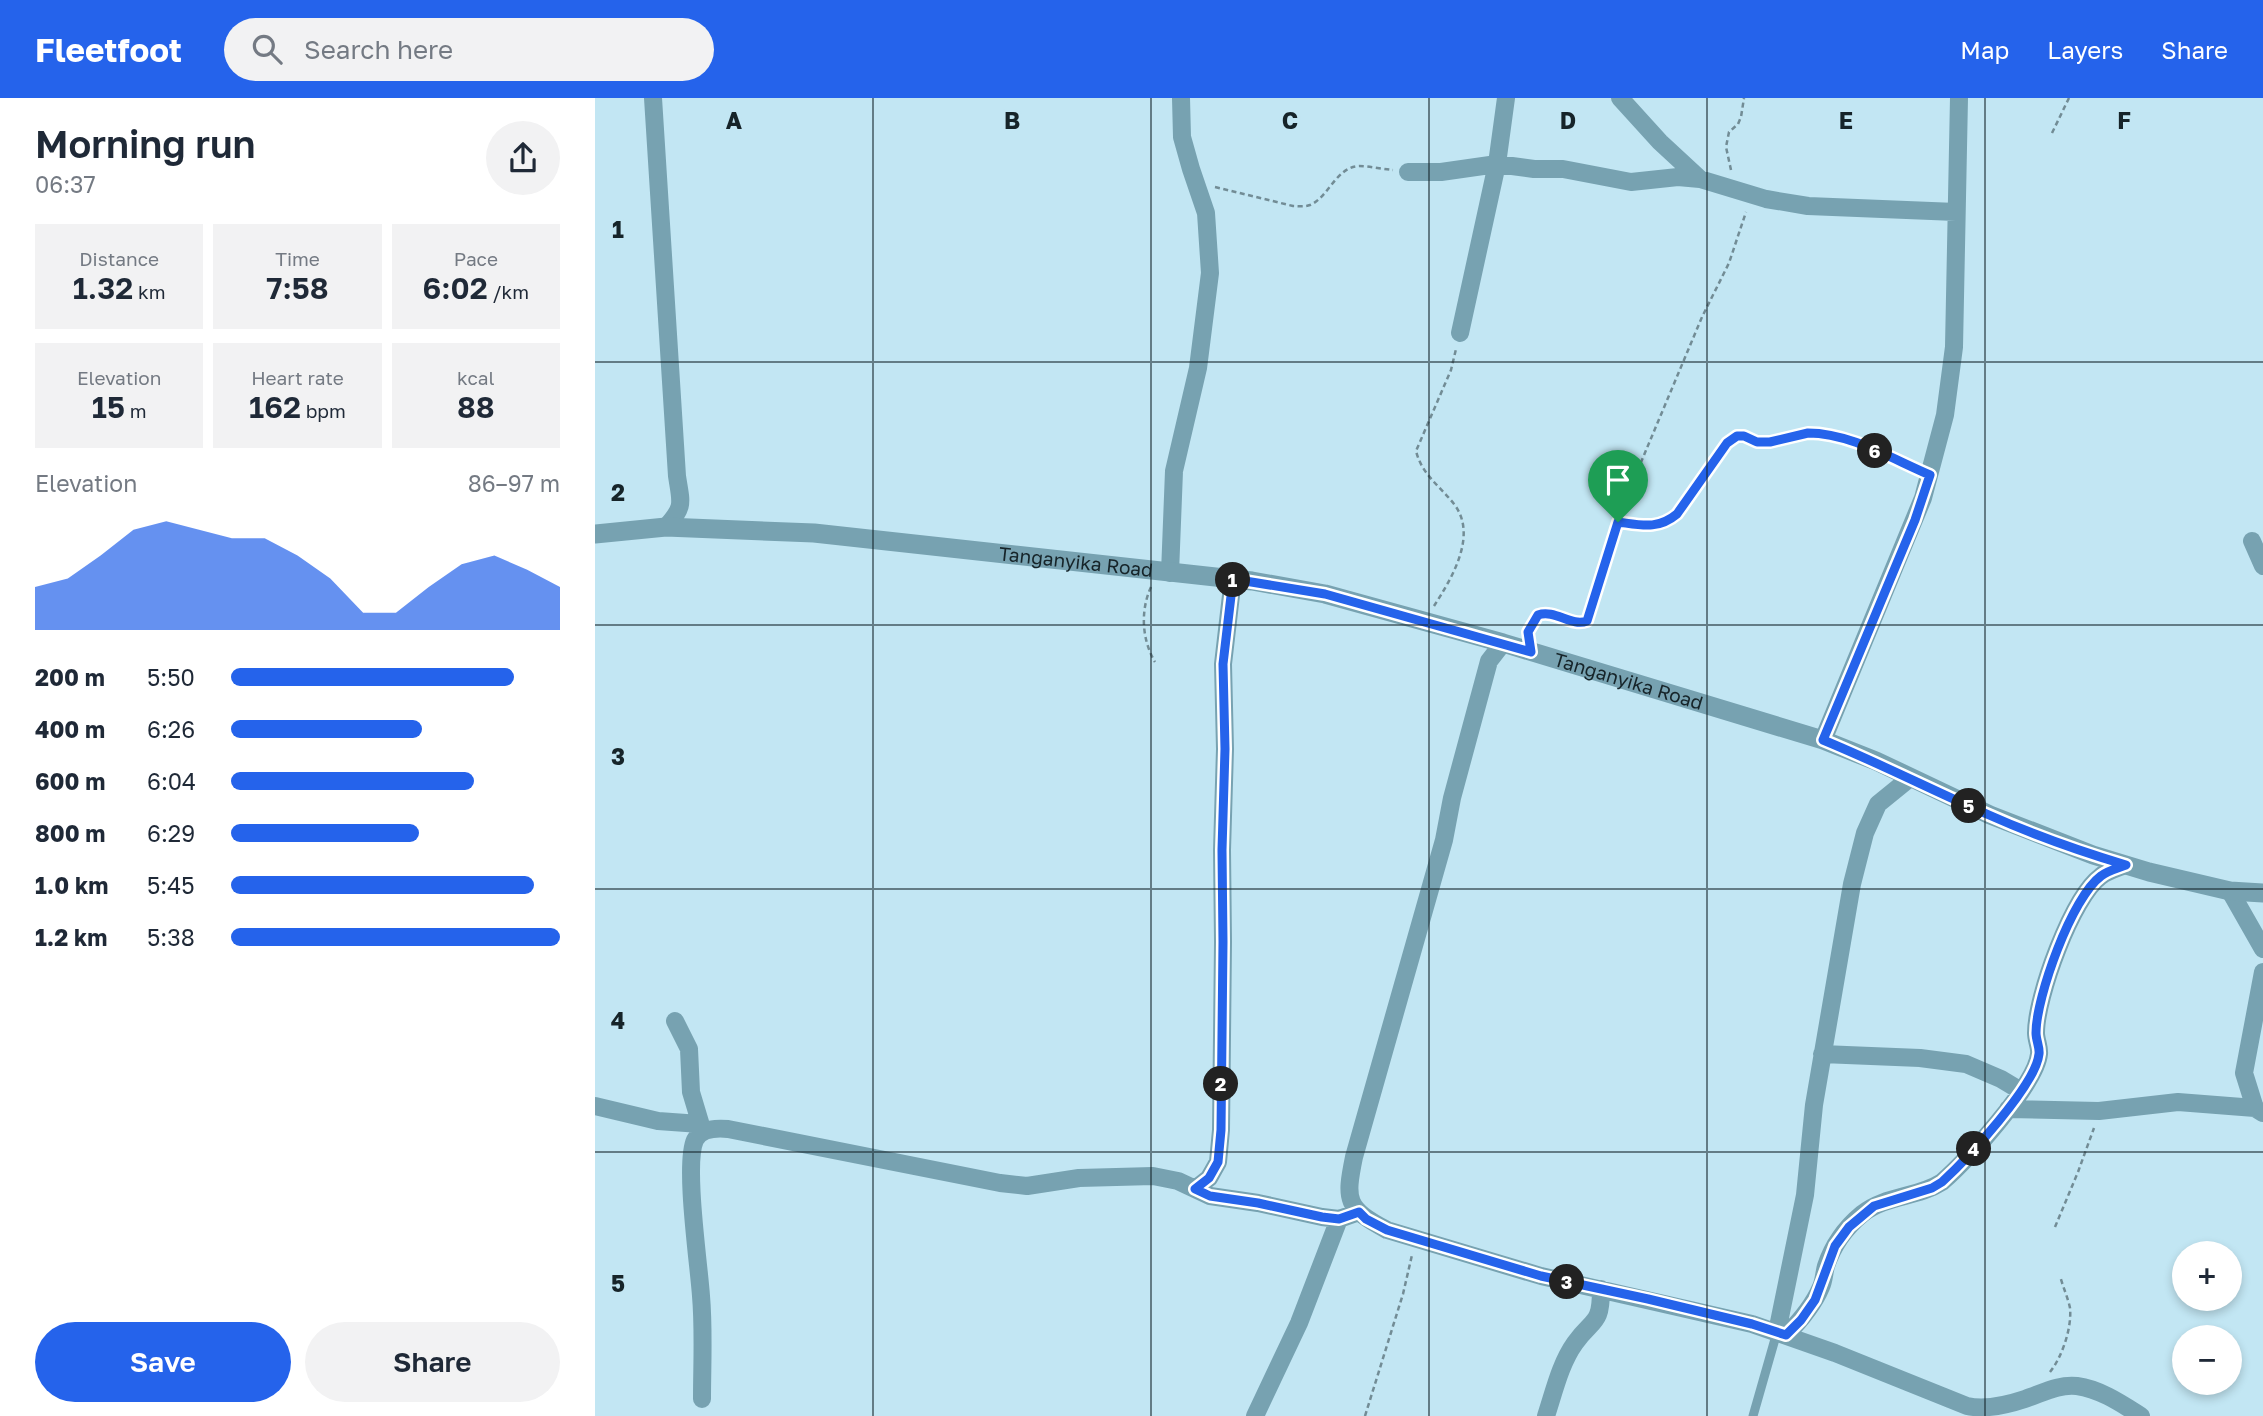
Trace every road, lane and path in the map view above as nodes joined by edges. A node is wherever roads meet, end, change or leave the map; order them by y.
1 (653, 98) edge
2 (1181, 98) edge
3 (1506, 98) edge
4 (1620, 98) edge
5 (1744, 98) edge
6 (1959, 98) edge
7 (2069, 98) edge
8 (2052, 133) dead end
9 (1497, 164) junction
10 (1408, 172) joint
11 (1700, 179) junction
12 (1195, 181) junction
13 (1744, 193) junction
14 (1956, 212) junction
15 (1460, 333) joint
16 (1930, 475) junction
17 (1618, 522) junction
18 (666, 527) junction
19 (595, 534) edge
20 (2252, 541) dead end
21 (2263, 566) edge
22 (1164, 572) junction
23 (1233, 579) junction
24 (1425, 620) junction
25 (1503, 643) junction
26 (1531, 652) junction
27 (1155, 662) dead end
28 (1823, 740) junction
29 (1910, 778) junction
30 (2126, 865) junction
31 (2230, 891) junction
32 (2263, 893) edge
33 (2263, 949) edge
34 (2263, 972) edge
35 (675, 1021) dead end
36 (1822, 1054) junction
37 (2021, 1091) junction
38 (595, 1106) edge
39 (2008, 1109) junction
40 (2259, 1110) edge
41 (2099, 1111) junction
42 (701, 1128) junction
43 (1195, 1189) junction
44 (1359, 1212) junction
45 (1339, 1219) junction
46 (2055, 1227) dead end
47 (1416, 1238) junction
48 (2060, 1276) dead end
49 (1601, 1289) junction
50 (1782, 1334) junction
51 (2028, 1398) junction
52 (702, 1399) dead end
53 (1966, 1411) edge
54 (1255, 1416) edge
55 (1365, 1416) edge
56 (1546, 1416) edge
57 (1753, 1416) edge
58 (2141, 1416) edge

1 - 18 street
2 - 12 street
3 - 9 street
4 - 11 street
5 - 13 path
6 - 14 street
7 - 8 path
9 - 10 street
9 - 11 street
9 - 15 street
10 - 12 path
11 - 13 street
12 - 22 street
13 - 14 street
13 - 17 path
14 - 16 street
15 - 24 path
16 - 17 path
16 - 28 street
17 - 26 path
18 - 19 street, Tanganyika Road
18 - 22 street, Tanganyika Road
20 - 21 street
22 - 23 street, Tanganyika Road
22 - 27 path
23 - 24 street, Tanganyika Road
23 - 43 street
24 - 25 street, Tanganyika Road
25 - 26 street, Tanganyika Road
25 - 44 street
26 - 28 street, Tanganyika Road
28 - 29 street, Tanganyika Road
29 - 30 street, Tanganyika Road
29 - 36 street
30 - 31 street, Tanganyika Road
30 - 37 street
31 - 32 street, Tanganyika Road
31 - 33 street
34 - 40 street
35 - 42 street
36 - 37 street
36 - 50 street
37 - 39 street
38 - 42 street
39 - 41 street
39 - 50 street
40 - 41 street
41 - 46 path
42 - 43 street
42 - 52 street
43 - 45 street
44 - 45 street
44 - 47 street
45 - 54 street
47 - 49 street
47 - 55 path
48 - 51 path
49 - 50 street
49 - 56 street
50 - 53 street
50 - 57 lane
51 - 53 street
51 - 58 street

